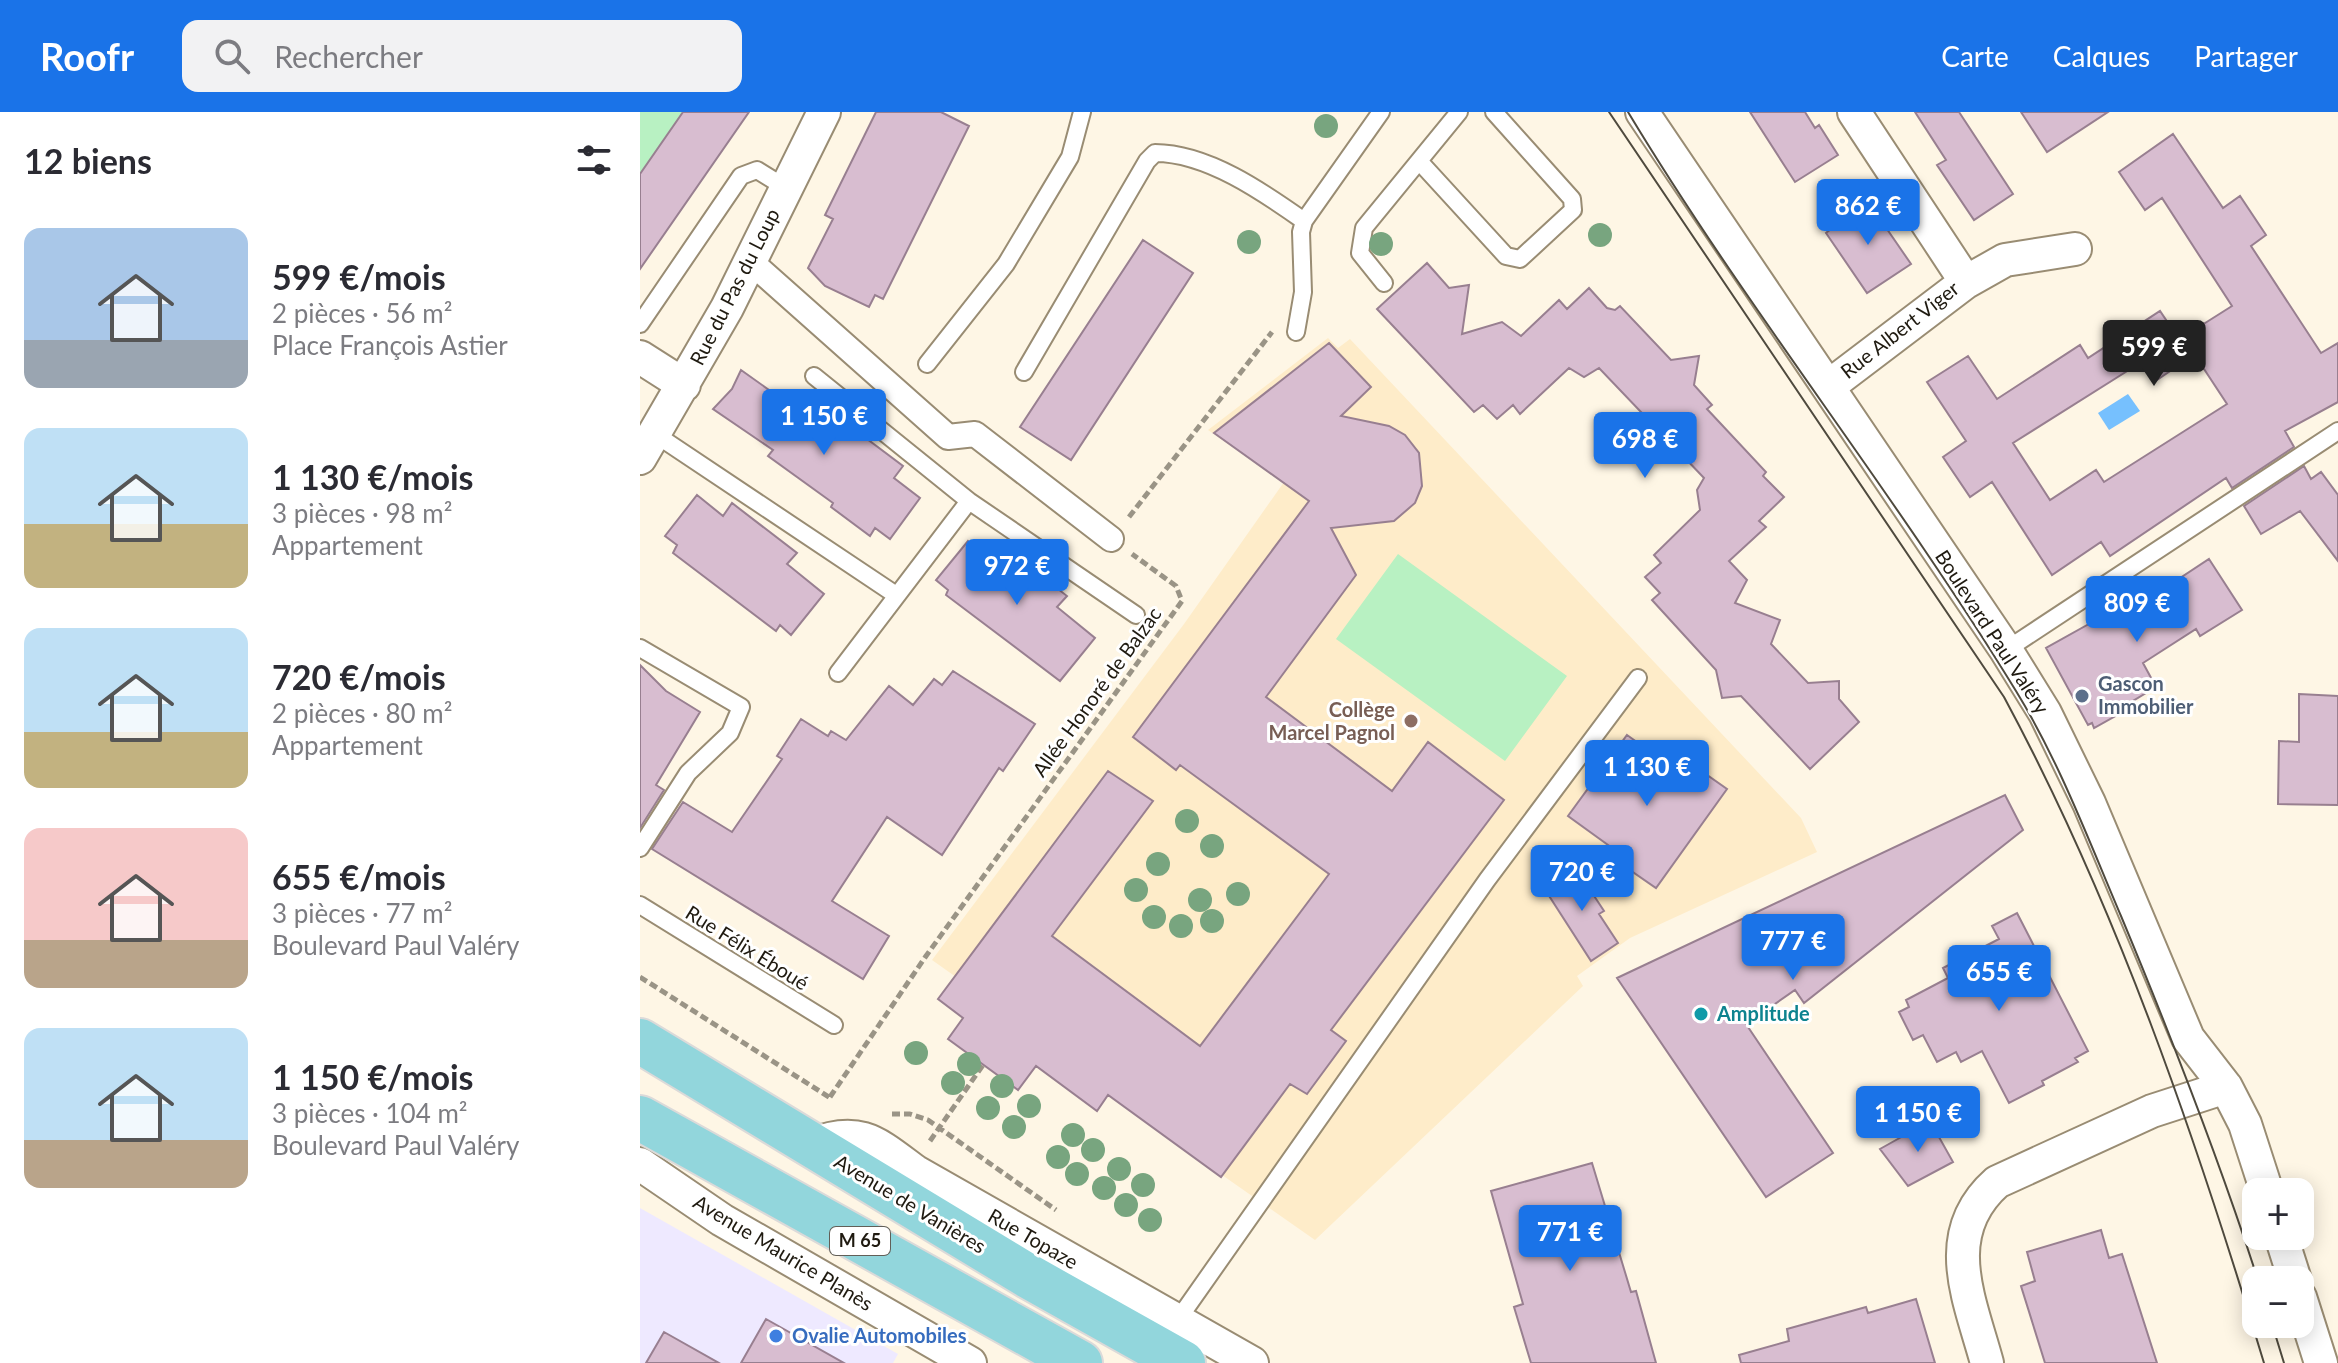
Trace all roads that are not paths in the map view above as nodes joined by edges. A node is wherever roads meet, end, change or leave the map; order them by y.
1 (824, 112) edge
2 (1082, 112) edge
3 (1381, 112) edge
4 (1459, 112) edge
5 (1494, 112) edge
6 (1642, 112) edge
7 (1854, 112) edge
8 (1419, 161) junction
9 (786, 188) junction
10 (1304, 221) junction
11 (2075, 249) dead end
12 (751, 262) junction
13 (1966, 282) junction
14 (1384, 283) dead end
15 (640, 324) edge
16 (1296, 332) dead end
17 (640, 357) edge
18 (927, 364) dead end
19 (1024, 372) dead end
20 (814, 376) dead end
21 (684, 385) junction
22 (1829, 386) junction
23 (2338, 431) edge
24 (647, 446) edge
25 (969, 501) junction
26 (1111, 539) road end
27 (896, 595) junction
28 (1136, 615) dead end
29 (640, 648) edge
30 (2006, 650) junction
31 (838, 673) dead end
32 (1638, 678) dead end
33 (640, 848) edge
34 (640, 905) edge
35 (834, 1025) dead end
36 (640, 1041) edge
37 (640, 1071) edge
38 (2226, 1087) junction
39 (640, 1118) edge
40 (811, 1145) junction
41 (640, 1164) edge
42 (2262, 1178) edge
43 (2313, 1338) edge
44 (1180, 1342) edge
45 (970, 1363) edge
46 (1080, 1363) edge
47 (1252, 1363) edge
48 (1987, 1363) edge
49 (2321, 1363) edge

1 - 9 street, Rue du Pas du Loup
2 - 18 lane
3 - 10 lane
4 - 8 lane
5 - 8 lane
6 - 22 street, Boulevard Paul Valéry
7 - 13 street, Rue Albert Viger
8 - 14 lane
9 - 12 street, Rue du Pas du Loup
9 - 15 lane
10 - 16 lane
10 - 19 lane
11 - 13 street
12 - 21 street, Rue du Pas du Loup
12 - 26 street
13 - 22 street, Rue Albert Viger
17 - 21 street
20 - 25 lane
21 - 24 street, Rue du Pas du Loup
22 - 30 street, Boulevard Paul Valéry
23 - 30 lane
24 - 27 lane
25 - 27 lane
25 - 28 lane
27 - 31 lane
29 - 33 lane
30 - 38 street, Boulevard Paul Valéry
32 - 44 lane
34 - 35 lane, Rue Félix Éboué
36 - 40 main road, Avenue de Vanières
37 - 40 main road
38 - 42 street, Boulevard Paul Valéry
38 - 48 street
39 - 46 main road, M 65
40 - 44 main road, Avenue de Vanières
40 - 44 street, Rue Topaze
41 - 45 street, Avenue Maurice Planès
43 - 49 street
44 - 47 street, Rue Topaze

